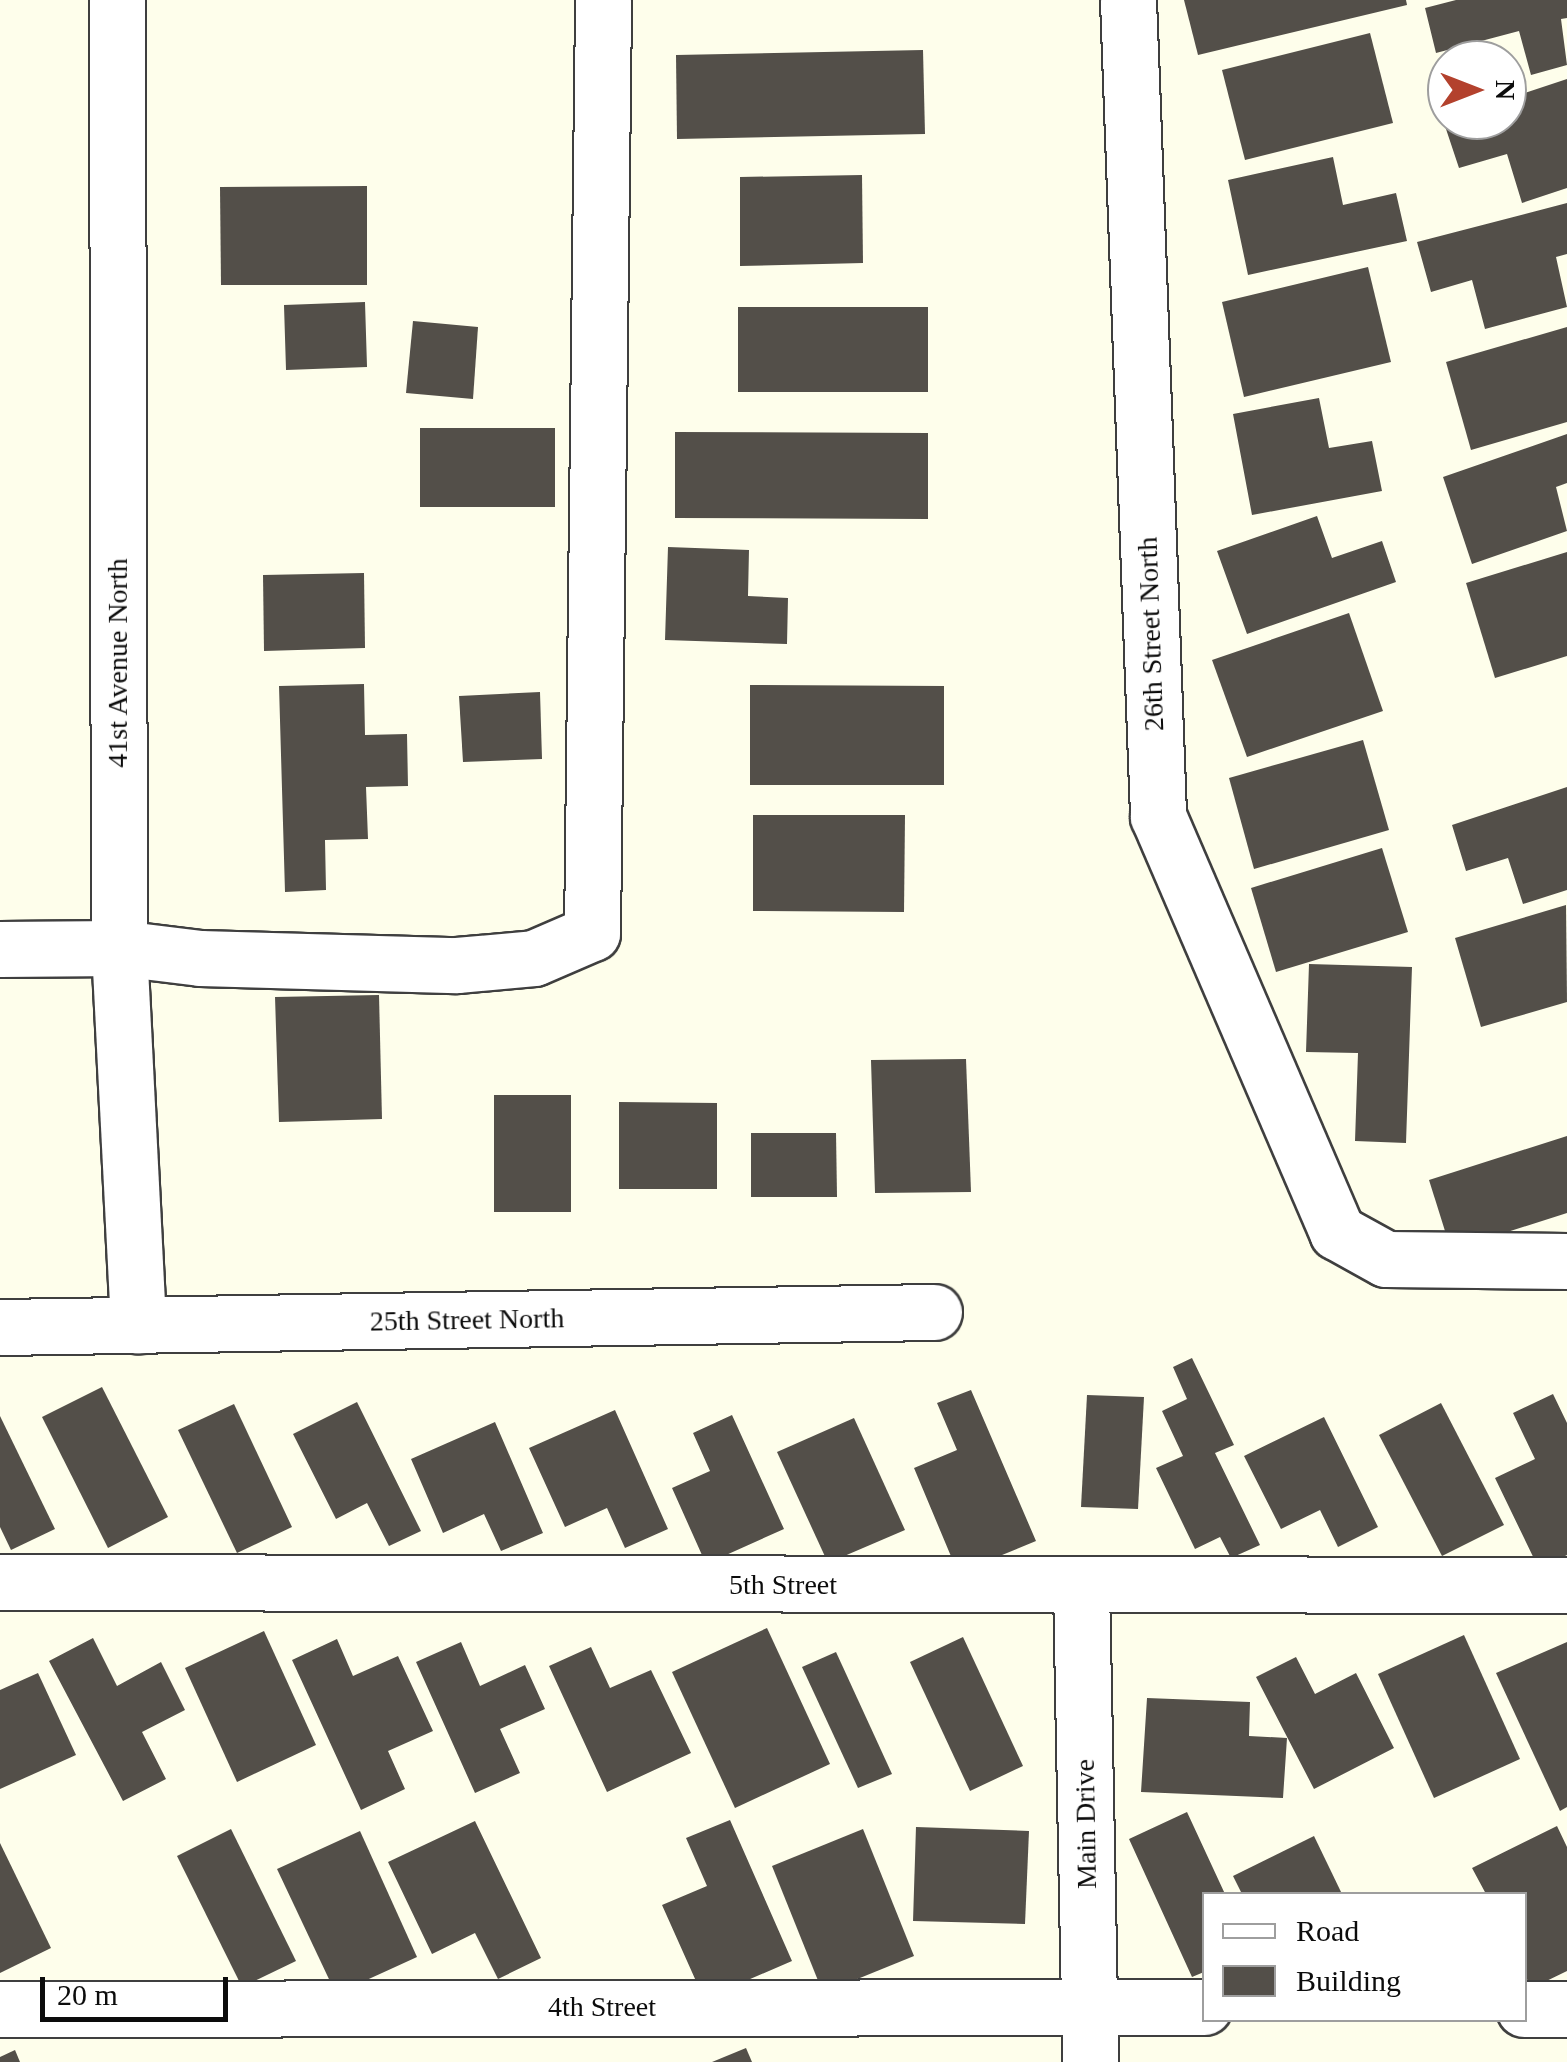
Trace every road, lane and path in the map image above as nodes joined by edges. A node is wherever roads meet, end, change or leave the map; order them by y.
1 (117, 0) edge
2 (603, 0) edge
3 (1128, 0) edge
4 (119, 948) junction
5 (0, 949) edge
6 (1567, 1261) edge
7 (934, 1312) dead end
8 (138, 1326) junction
9 (0, 1327) edge
10 (0, 1582) edge
11 (1567, 1585) edge
12 (1081, 1586) junction
13 (1090, 2006) junction
14 (1202, 2006) edge
15 (1527, 2008) edge
16 (0, 2009) edge
17 (1567, 2009) edge
18 (1090, 2062) edge

1 - 4 street, 41st Avenue North
2 - 4 street
3 - 6 street, 26th Street North
4 - 5 street
4 - 8 street, 41st Avenue North
7 - 8 street, 25th Street North
8 - 9 street, 25th Street North
10 - 12 street, 5th Street
11 - 12 street, 5th Street
12 - 13 street, Main Drive
13 - 14 street, 4th Street
13 - 16 street, 4th Street
13 - 18 street, Main Drive
15 - 17 street

